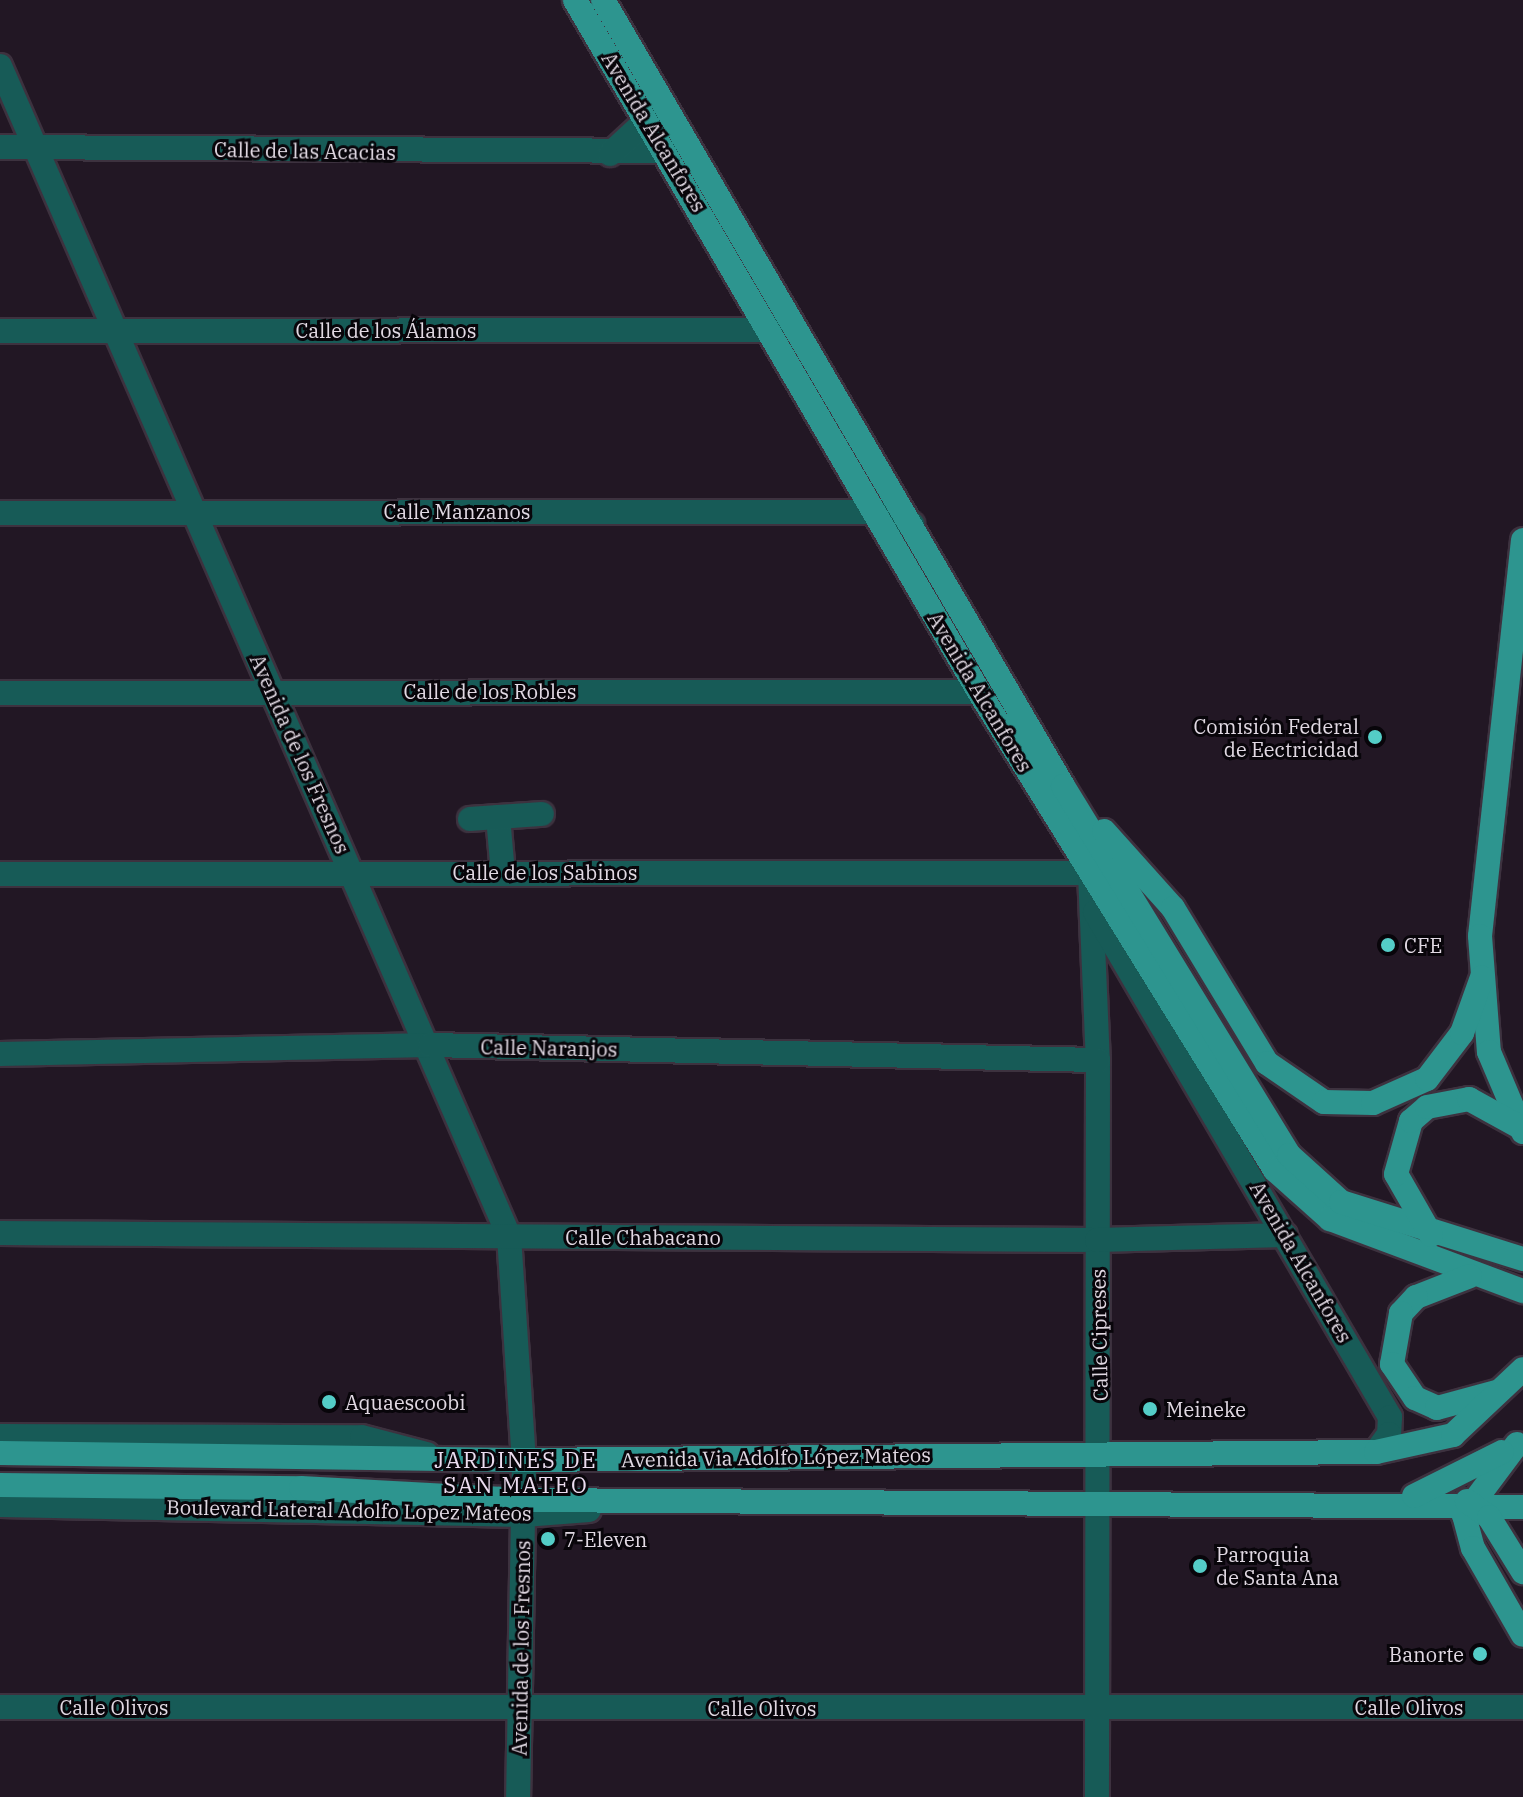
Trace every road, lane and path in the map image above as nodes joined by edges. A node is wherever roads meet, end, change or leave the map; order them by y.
1 (575, 0) edge
2 (603, 0) edge
3 (0, 66) edge
4 (655, 110) junction
5 (0, 147) edge
6 (36, 148) junction
7 (667, 151) junction
8 (610, 154) junction
9 (771, 330) junction
10 (0, 331) edge
11 (114, 331) junction
12 (189, 511) junction
13 (873, 512) junction
14 (0, 513) edge
15 (912, 524) junction
16 (1523, 540) edge
17 (273, 691) junction
18 (979, 692) junction
19 (0, 693) edge
20 (1063, 786) junction
21 (542, 814) dead end
22 (498, 817) junction
23 (470, 819) dead end
24 (351, 870) junction
25 (503, 873) junction
26 (1090, 873) junction
27 (0, 874) edge
28 (1094, 909) junction
29 (1482, 977) junction
30 (430, 1045) junction
31 (0, 1054) edge
32 (1098, 1060) junction
33 (1522, 1129) edge
34 (0, 1233) edge
35 (1285, 1235) junction
36 (509, 1236) junction
37 (1442, 1238) junction
38 (1097, 1240) junction
39 (1523, 1259) edge
40 (1477, 1278) junction
41 (1523, 1291) edge
42 (1520, 1376) edge
43 (0, 1436) edge
44 (1520, 1440) edge
45 (1100, 1452) junction
46 (1376, 1452) junction
47 (0, 1453) edge
48 (445, 1459) junction
49 (524, 1460) junction
50 (0, 1485) edge
51 (1404, 1501) junction
52 (1467, 1501) junction
53 (1099, 1502) junction
54 (0, 1505) edge
55 (524, 1507) junction
56 (1523, 1507) edge
57 (1523, 1572) edge
58 (1523, 1635) edge
59 (0, 1707) edge
60 (1523, 1707) edge
61 (518, 1708) junction
62 (1098, 1708) junction
63 (518, 1797) edge
64 (1097, 1797) edge

1 - 4 main road, Avenida Alcanfores
2 - 4 main road, Avenida Alcanfores
3 - 6 street, Avenida de los Fresnos
4 - 7 main road, Avenida Alcanfores
4 - 8 street
4 - 15 main road, Avenida Alcanfores
5 - 6 street, Calle de las Acacias
6 - 8 street, Calle de las Acacias
6 - 11 street, Avenida de los Fresnos
7 - 8 street, Calle de las Acacias
7 - 9 main road, Avenida Alcanfores
9 - 11 street, Calle de los Álamos
9 - 13 main road, Avenida Alcanfores
10 - 11 street, Calle de los Álamos
11 - 12 street, Avenida de los Fresnos
12 - 13 street, Calle Manzanos
12 - 14 street, Calle Manzanos
12 - 17 street, Avenida de los Fresnos
13 - 15 street, Calle Manzanos
13 - 18 main road, Avenida Alcanfores
15 - 20 main road, Avenida Alcanfores
16 - 29 main road
17 - 18 street, Calle de los Robles
17 - 19 street, Calle de los Robles
17 - 24 street, Avenida de los Fresnos
18 - 26 main road, Avenida Alcanfores
20 - 29 main road
20 - 37 main road, Avenida Alcanfores
21 - 22 street
22 - 23 street
22 - 25 street
24 - 25 street, Calle de los Sabinos
24 - 27 street, Calle de los Sabinos
24 - 30 street, Avenida de los Fresnos
25 - 26 street, Calle de los Sabinos
26 - 28 street, Calle Cipreses
26 - 40 main road, Avenida Alcanfores
28 - 32 street, Calle Cipreses
28 - 35 street, Avenida Alcanfores
29 - 33 main road
30 - 31 street, Calle Naranjos
30 - 32 street, Calle Naranjos
30 - 36 street, Avenida de los Fresnos
32 - 38 street, Calle Cipreses
33 - 37 main road
34 - 36 street, Calle Chabacano
35 - 38 street, Calle Chabacano
35 - 46 street, Avenida Alcanfores
36 - 38 street, Calle Chabacano
36 - 49 street, Avenida de los Fresnos
37 - 39 main road, Avenida Alcanfores
38 - 45 street, Calle Cipreses
40 - 41 main road, Avenida Alcanfores
40 - 42 main road
42 - 46 main road, Avenida Via Adolfo López Mateos
43 - 48 street
44 - 51 main road, Avenida Via Adolfo López Mateos
44 - 52 main road
45 - 46 main road, Avenida Via Adolfo López Mateos
45 - 49 main road, Avenida Via Adolfo López Mateos
45 - 53 street, Calle Cipreses
47 - 48 main road, Avenida Via Adolfo López Mateos
48 - 49 main road, Avenida Via Adolfo López Mateos
49 - 55 street, Avenida de los Fresnos
50 - 55 main road, Avenida Via Adolfo López Mateos
51 - 52 main road
51 - 53 main road, Avenida Via Adolfo López Mateos
52 - 56 main road
52 - 57 main road
52 - 58 main road
53 - 55 main road, Avenida Via Adolfo López Mateos
53 - 62 street, Calle Cipreses
54 - 55 street, Boulevard Lateral Adolfo Lopez Mateos
55 - 61 street, Avenida de los Fresnos
59 - 61 street, Calle Olivos
60 - 62 street, Calle Olivos
61 - 62 street, Calle Olivos
61 - 63 street, Avenida de los Fresnos
62 - 64 street, Calle Cipreses

